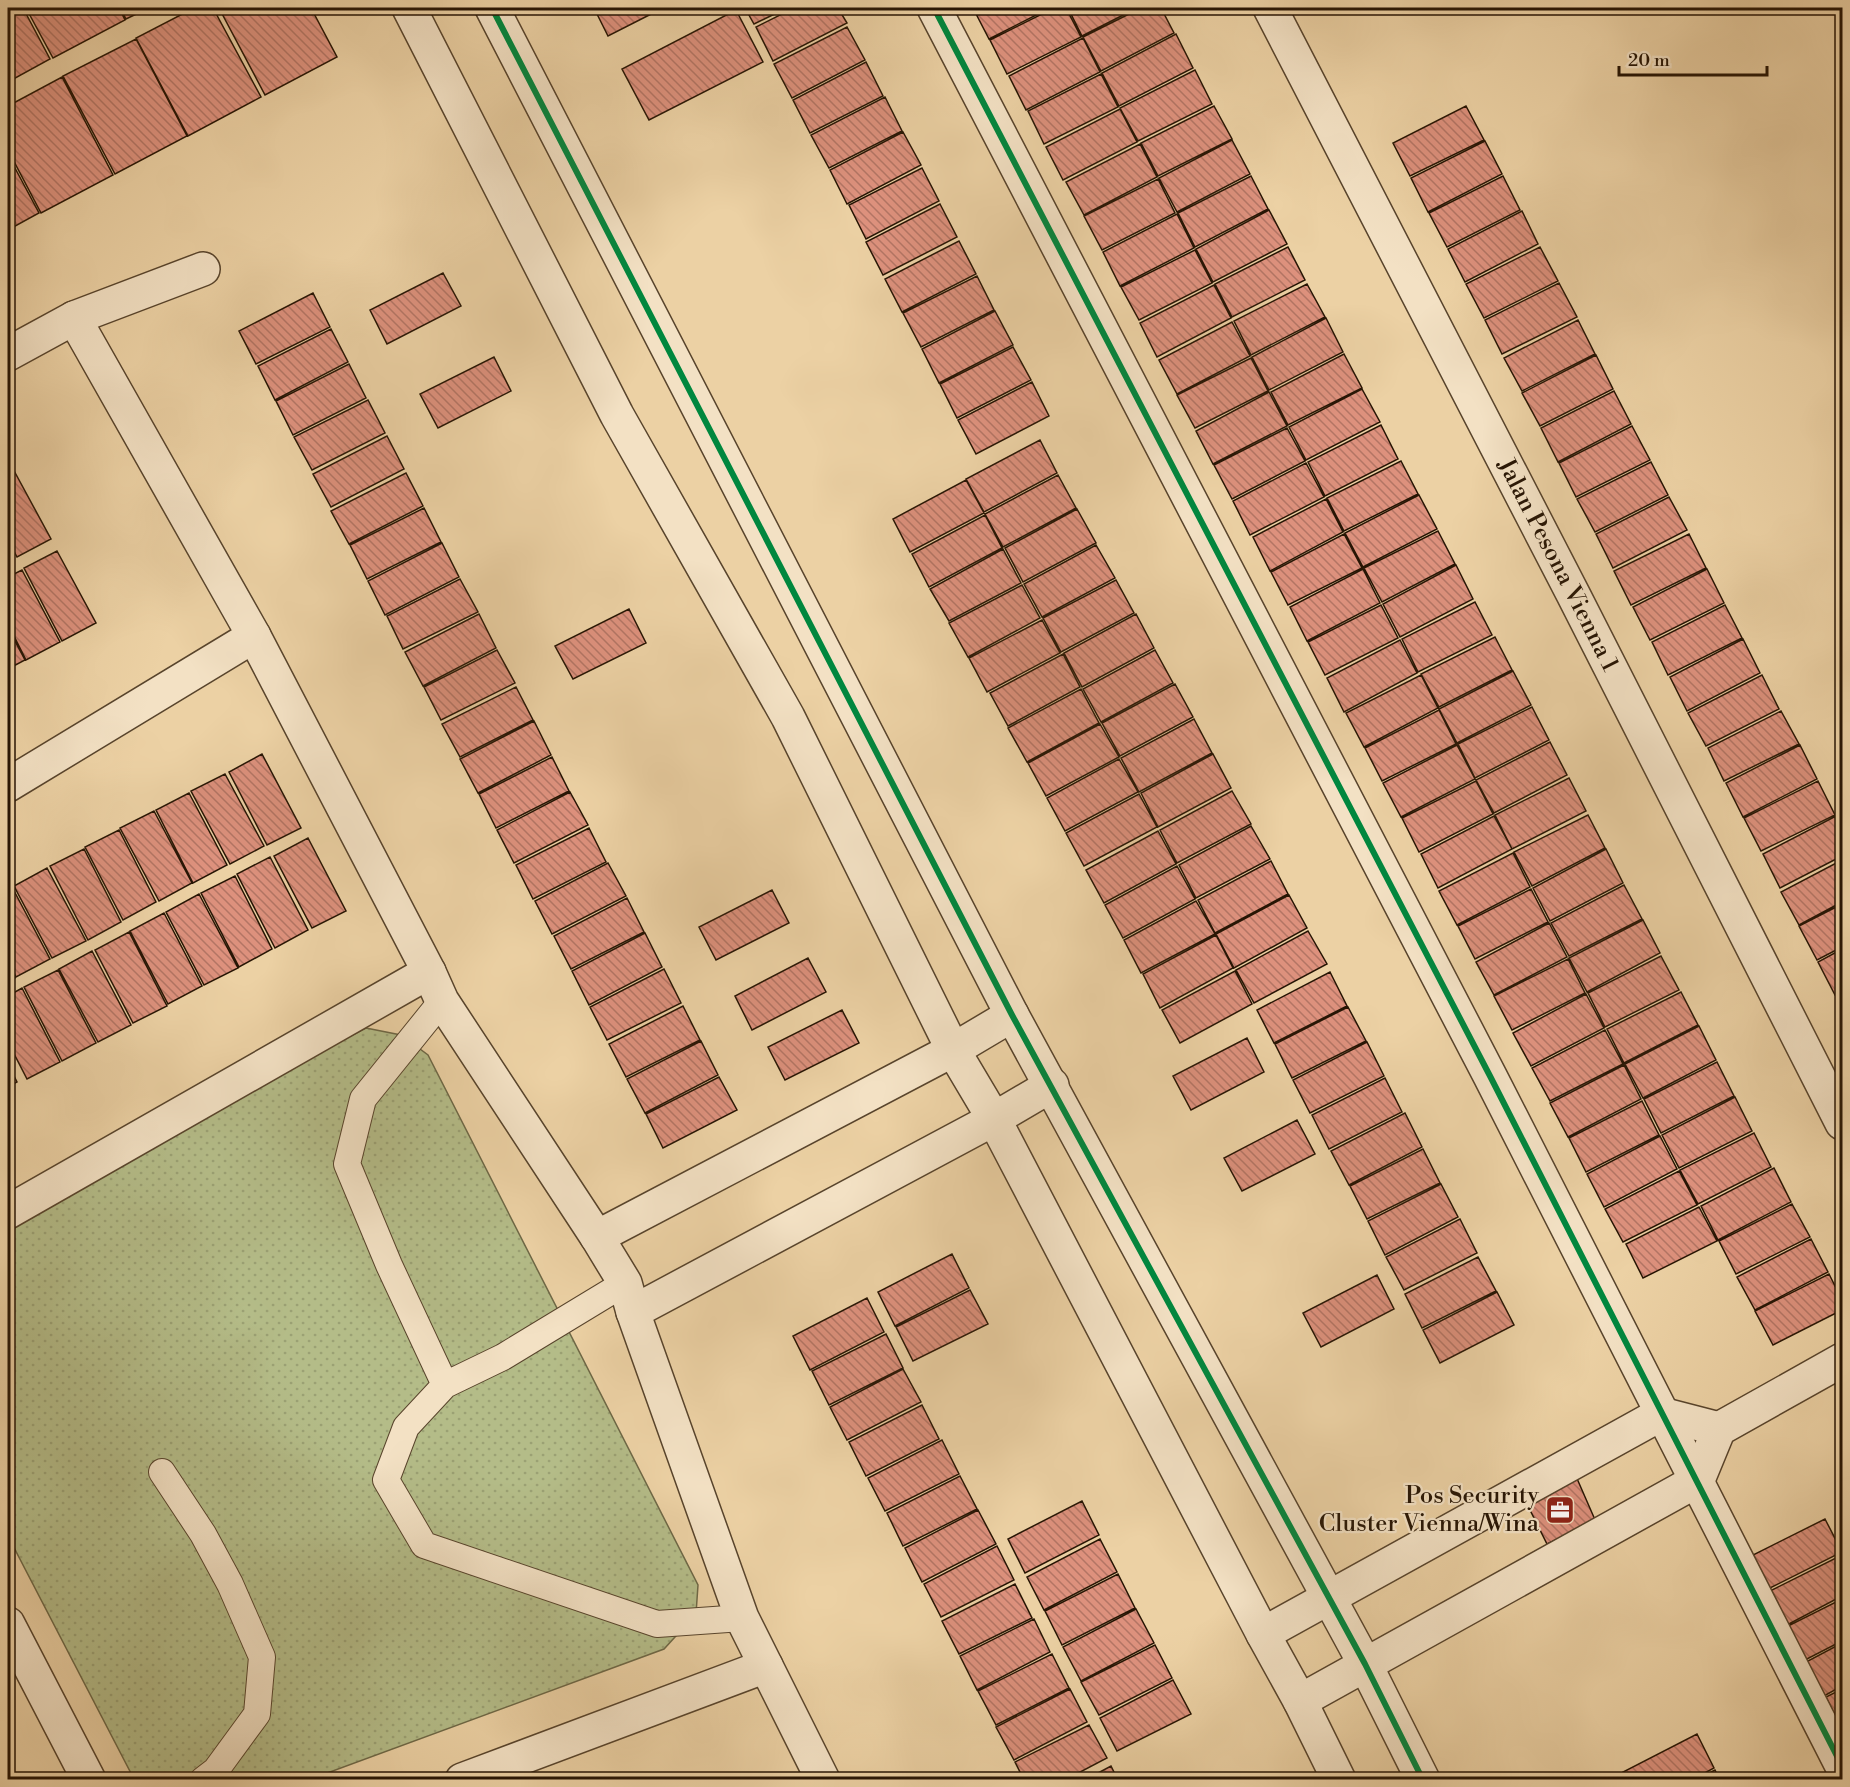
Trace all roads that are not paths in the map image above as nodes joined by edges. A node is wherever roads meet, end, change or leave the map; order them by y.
1 (409, 8) edge
2 (492, 8) edge
3 (934, 8) edge
4 (1270, 8) edge
5 (203, 269) dead end
6 (74, 318) junction
7 (8, 354) edge
8 (254, 636) junction
9 (8, 785) edge
10 (429, 972) junction
11 (442, 1001) junction
12 (1012, 1015) junction
13 (953, 1050) junction
14 (1052, 1085) junction
15 (994, 1119) junction
16 (1842, 1123) edge
17 (8, 1212) edge
18 (597, 1237) junction
19 (629, 1298) junction
20 (1842, 1360) edge
21 (445, 1385) junction
22 (1661, 1414) junction
23 (1719, 1429) junction
24 (162, 1472) dead end
25 (1698, 1480) junction
26 (1328, 1599) junction
27 (742, 1618) junction
28 (8, 1624) edge
29 (1263, 1634) junction
30 (1365, 1664) junction
31 (765, 1666) junction
32 (1300, 1701) junction
33 (1842, 1766) edge
34 (88, 1779) edge
35 (203, 1779) edge
36 (462, 1779) edge
37 (822, 1779) edge
38 (1339, 1779) edge
39 (1423, 1779) edge

1 - 13 street
2 - 12 street
3 - 22 street
4 - 16 street, Jalan Pesona Vienna 1
5 - 6 street
6 - 7 street
6 - 8 street
8 - 9 street
8 - 10 street
10 - 11 street
10 - 17 street
11 - 18 street
11 - 21 lane
12 - 13 street
12 - 14 street
13 - 15 street
13 - 18 street
14 - 15 street
14 - 26 street
15 - 19 street
15 - 29 street
18 - 19 street
19 - 21 lane
19 - 27 street
20 - 23 street
21 - 27 lane
22 - 23 street
22 - 25 street
22 - 26 street
23 - 25 street
24 - 35 lane
25 - 30 street
25 - 33 street
26 - 29 street
26 - 30 street
27 - 31 street
28 - 34 street
29 - 32 street
30 - 32 street
30 - 39 street
31 - 36 street
31 - 37 street
32 - 38 street

